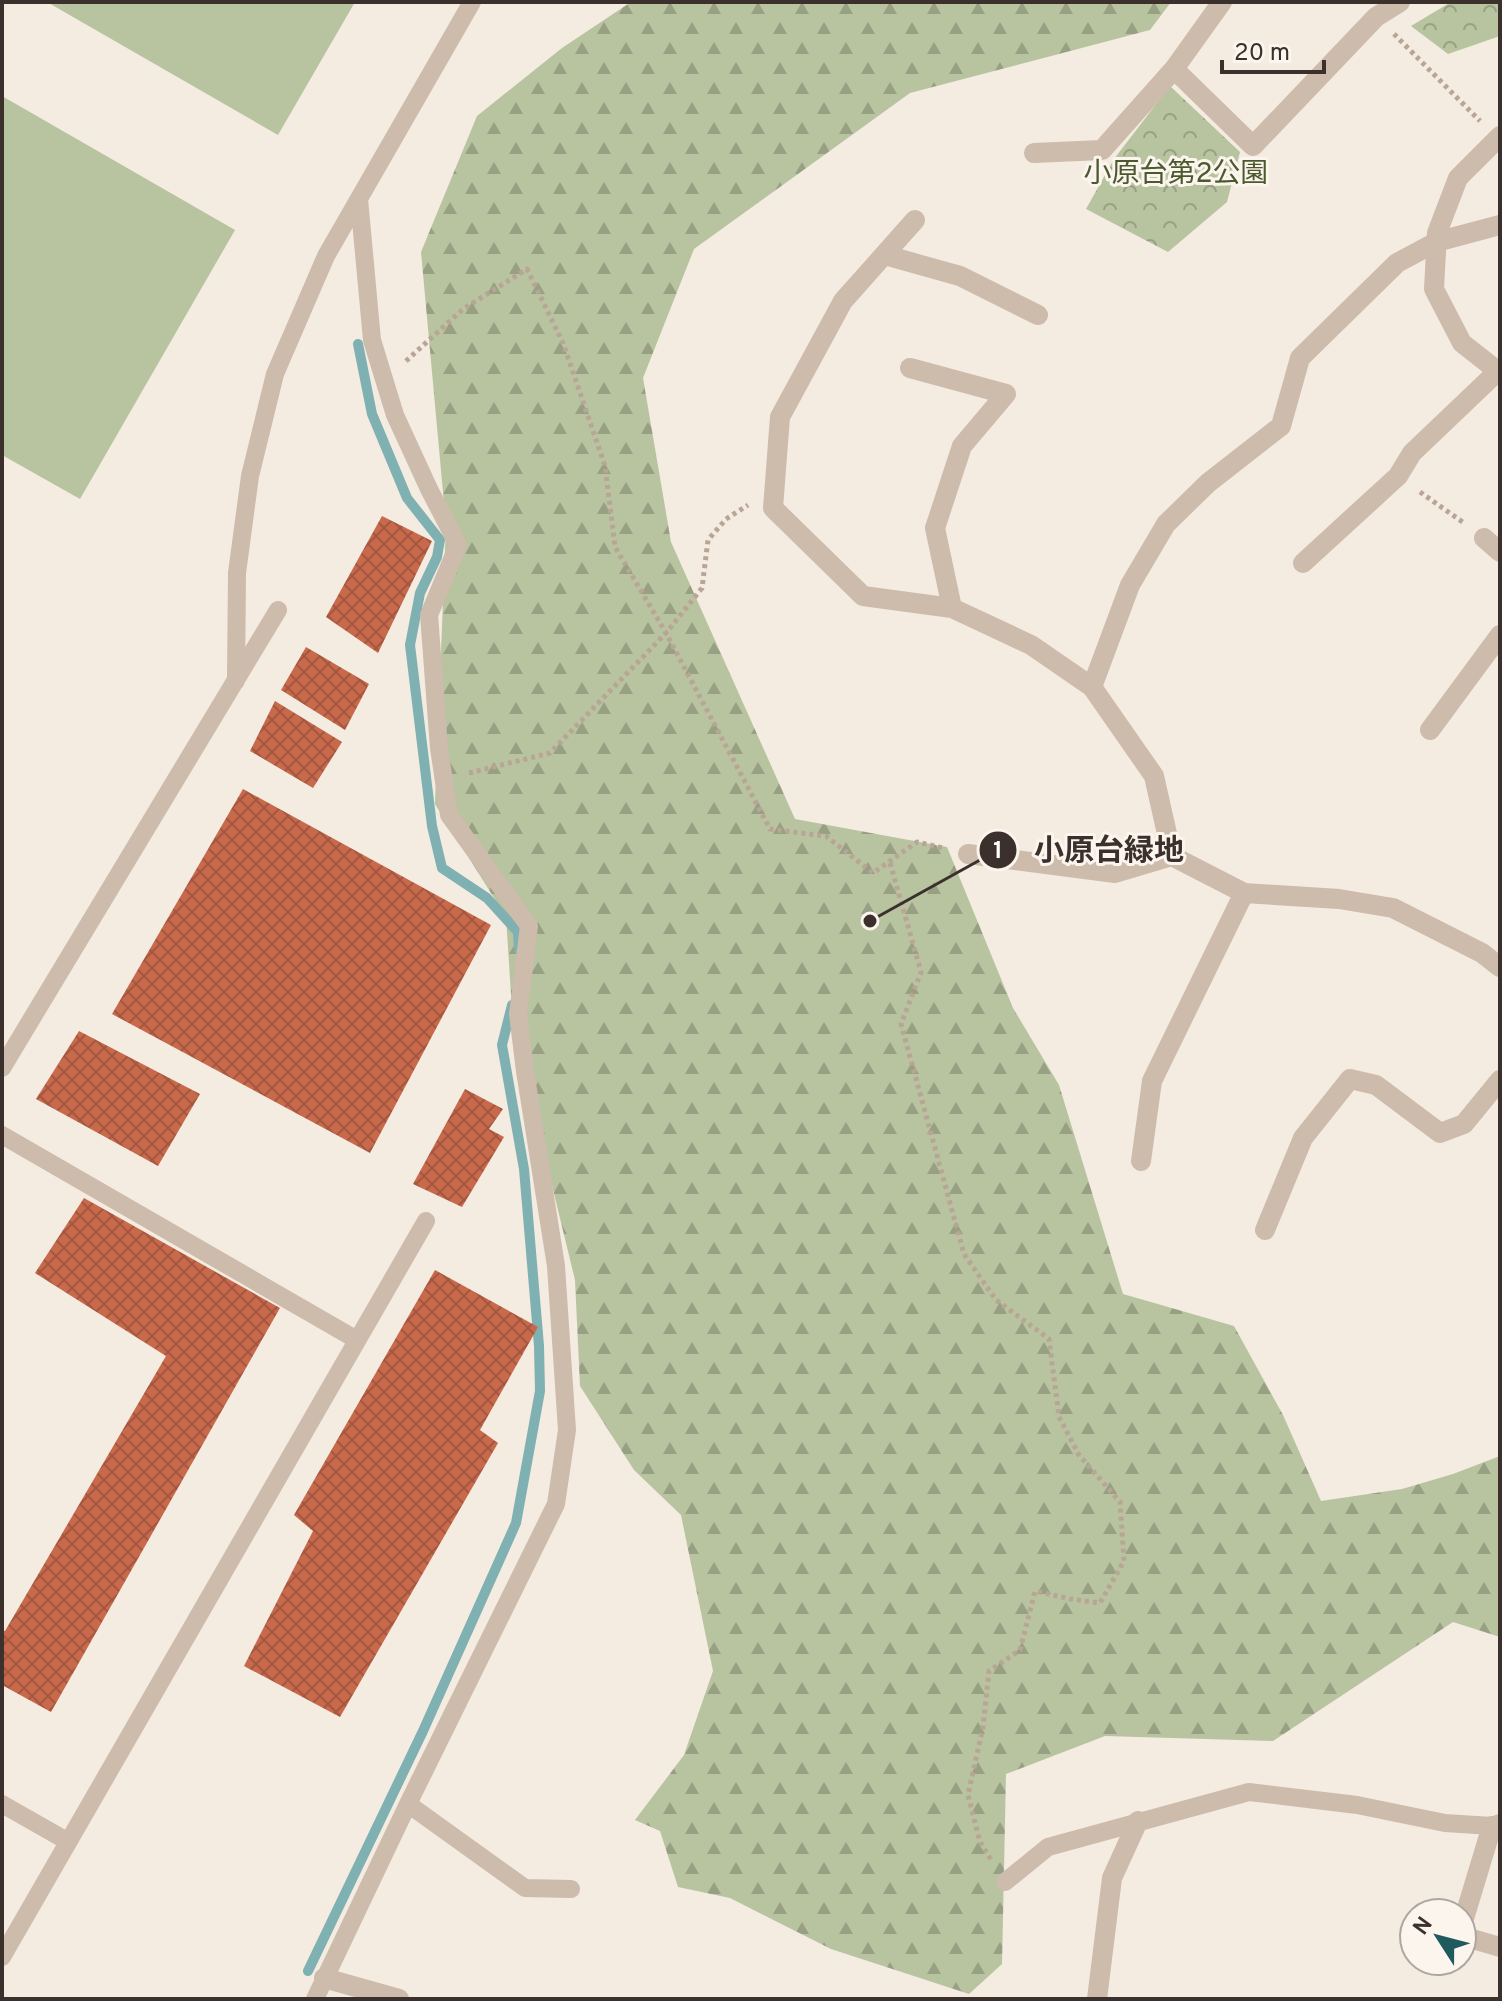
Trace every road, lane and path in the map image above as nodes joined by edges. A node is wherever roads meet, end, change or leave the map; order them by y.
1 (472, 2) edge
2 (1222, 2) edge
3 (1400, 2) edge
4 (1376, 17) junction
5 (1174, 69) junction
6 (1498, 137) edge
7 (1034, 153) dead end
8 (359, 199) junction
9 (915, 220) dead end
10 (1500, 225) edge
11 (1436, 242) junction
12 (885, 255) junction
13 (1038, 315) dead end
14 (910, 368) dead end
15 (1499, 373) edge
16 (384, 380) junction
17 (1398, 476) junction
18 (775, 487) junction
19 (1484, 538) joint
20 (1500, 552) edge
21 (1303, 563) dead end
22 (952, 608) junction
23 (278, 610) dead end
24 (666, 633) junction
25 (1500, 635) edge
26 (236, 681) junction
27 (1092, 687) junction
28 (1430, 730) dead end
29 (444, 779) junction
30 (968, 854) joint
31 (1172, 856) junction
32 (890, 863) junction
33 (1244, 893) junction
34 (1500, 967) edge
35 (2, 1068) edge
36 (1500, 1080) edge
37 (2, 1135) edge
38 (1141, 1161) dead end
39 (426, 1221) dead end
40 (1265, 1230) dead end
41 (357, 1340) junction
42 (2, 1804) edge
43 (408, 1804) junction
44 (1138, 1821) junction
45 (1496, 1824) edge
46 (67, 1841) junction
47 (1005, 1882) joint
48 (571, 1889) dead end
49 (1471, 1897) edge
50 (1478, 1941) edge
51 (1500, 1947) edge
52 (2, 1957) edge
53 (324, 1978) junction
54 (315, 1999) edge
55 (399, 1999) edge
56 (1097, 1999) edge

1 - 8 lane
2 - 5 street
3 - 4 street
4 - 5 street
4 - 6 path
5 - 7 street
6 - 11 street
8 - 16 lane
8 - 26 lane
9 - 12 street
10 - 11 street
11 - 15 street
11 - 27 street
12 - 13 street
12 - 18 street
14 - 22 street
15 - 17 street
16 - 24 path
16 - 29 lane
17 - 19 path
17 - 21 street
18 - 22 street
18 - 24 path
19 - 20 street
22 - 27 street
23 - 26 lane
24 - 29 path
24 - 32 path
25 - 28 street
26 - 35 lane
27 - 31 street
29 - 43 lane
30 - 31 street
30 - 32 path
31 - 33 street
32 - 47 path
33 - 34 street
33 - 38 street
36 - 40 street
37 - 41 lane
39 - 41 lane
41 - 46 lane
42 - 46 lane
43 - 48 lane
43 - 53 lane
44 - 45 lane
44 - 47 lane
44 - 56 street
45 - 49 street
46 - 52 lane
50 - 51 street
53 - 54 lane
53 - 55 street

